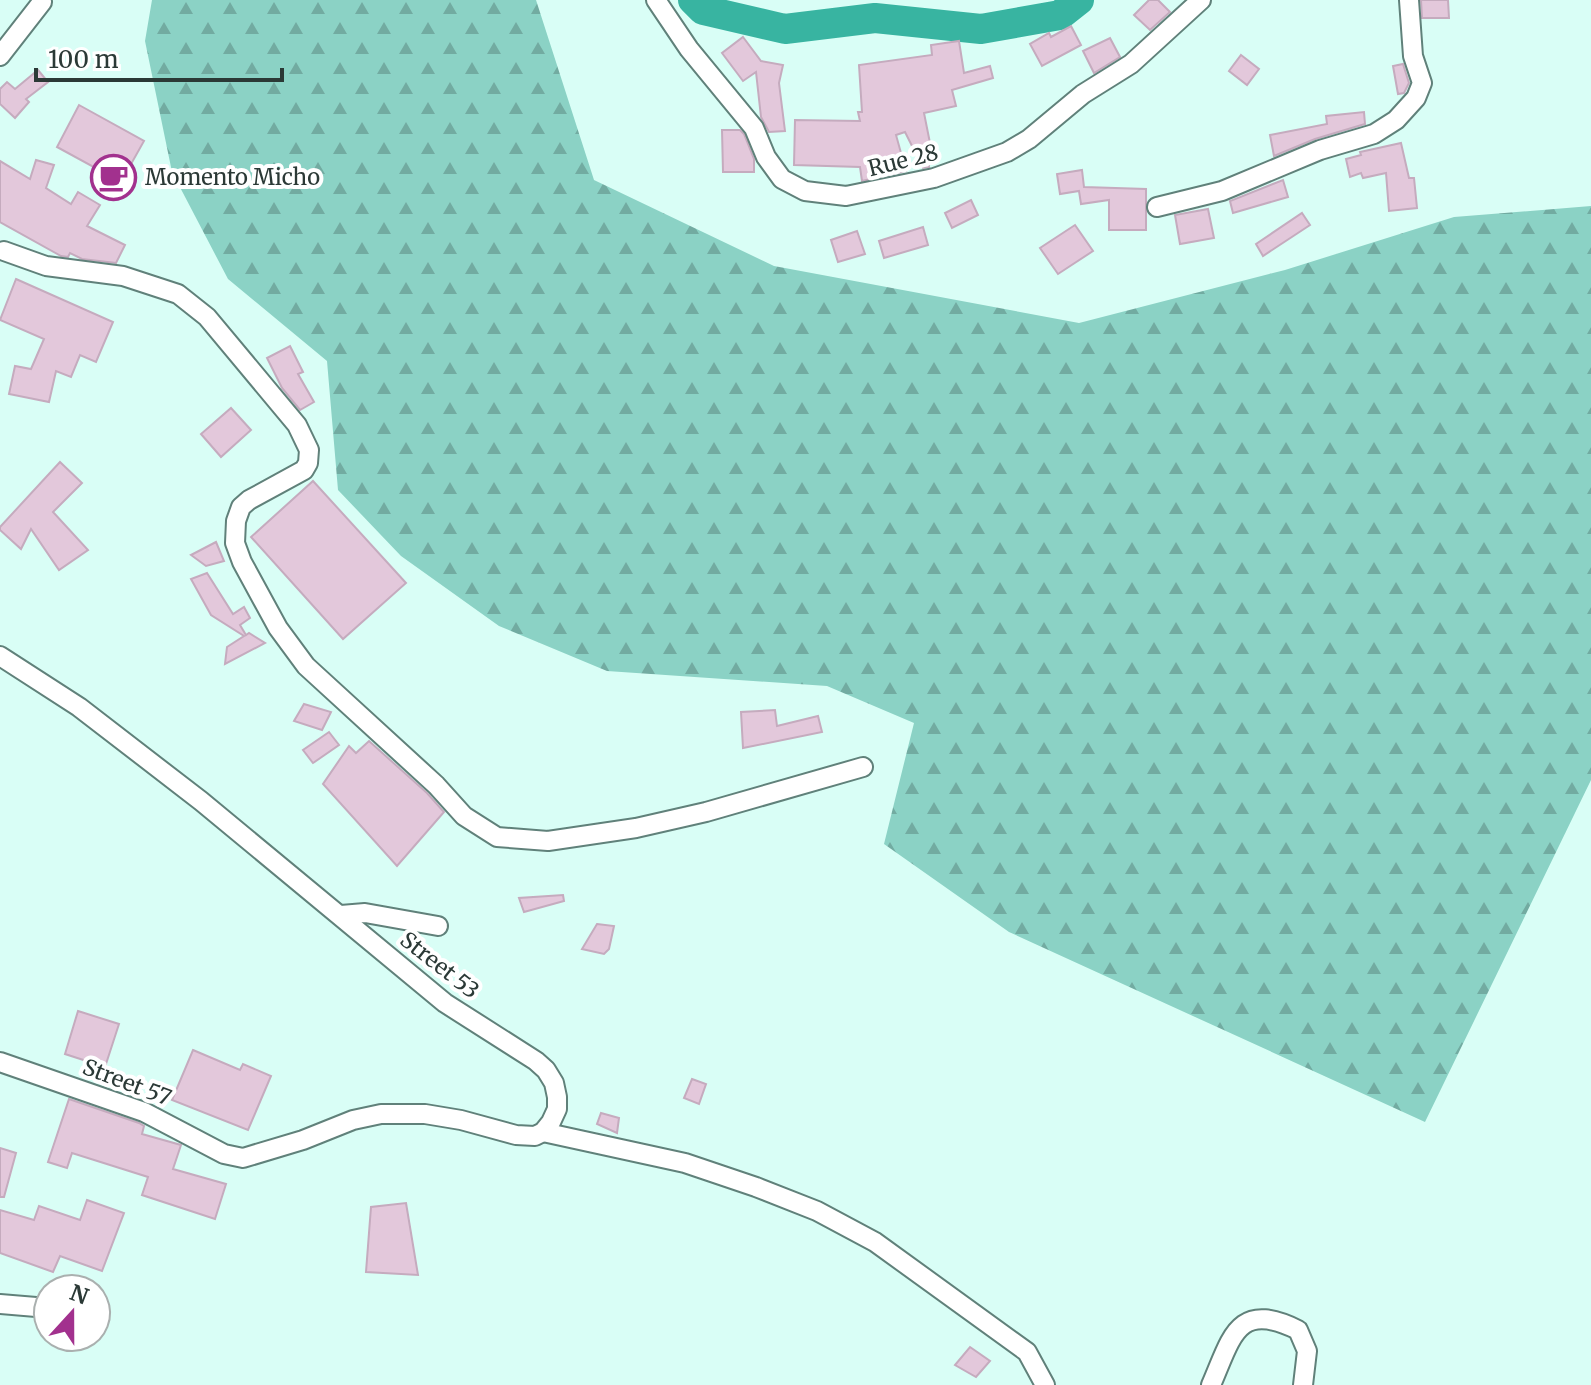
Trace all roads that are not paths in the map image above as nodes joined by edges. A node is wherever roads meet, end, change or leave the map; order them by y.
1 (656, 0) edge
2 (1201, 0) edge
3 (1409, 0) edge
4 (42, 2) dead end
5 (0, 56) edge
6 (1157, 207) dead end
7 (1, 253) edge
8 (0, 656) edge
9 (863, 767) dead end
10 (341, 915) junction
11 (438, 926) dead end
12 (0, 1062) edge
13 (543, 1132) junction
14 (0, 1304) edge
15 (32, 1307) edge
16 (1045, 1385) edge
17 (1211, 1385) edge
18 (1303, 1385) edge

1 - 2 street, Rue 28
3 - 6 street
4 - 5 street
7 - 9 street
8 - 10 street, Street 53
10 - 11 street
10 - 13 street, Street 53
12 - 13 street, Street 57
13 - 16 street
14 - 15 street
17 - 18 street

